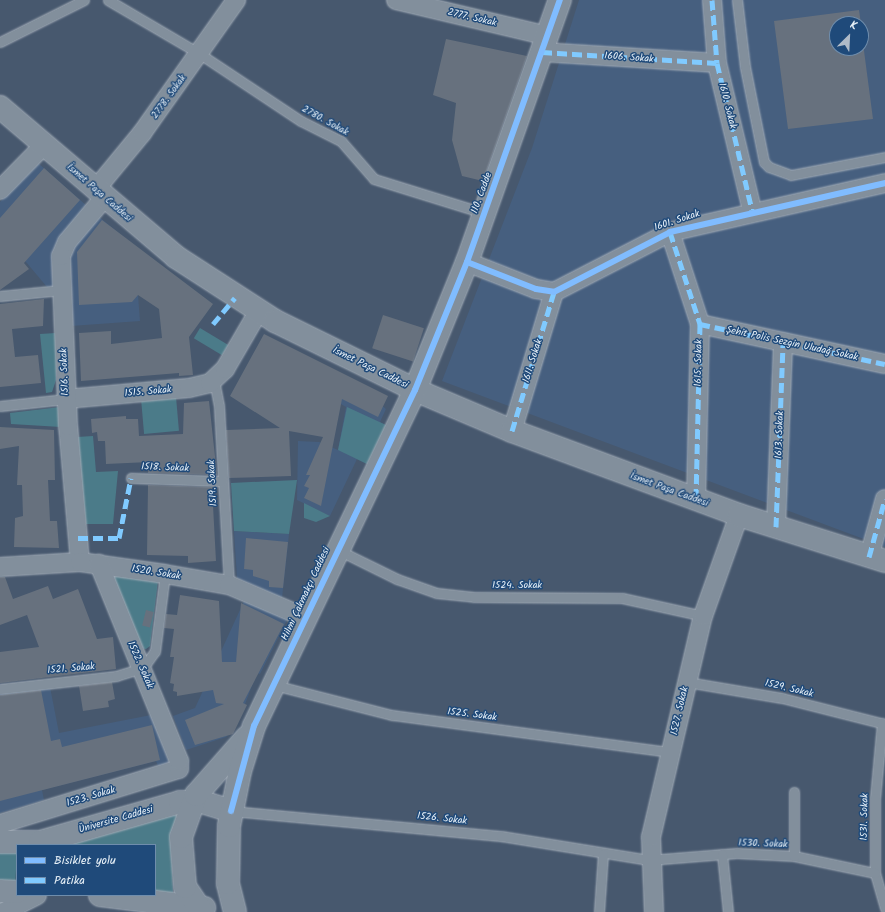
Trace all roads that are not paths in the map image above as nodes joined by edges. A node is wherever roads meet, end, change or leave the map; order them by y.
1 (84, 0) edge
2 (108, 0) edge
3 (236, 0) edge
4 (396, 0) edge
5 (560, 0) edge
6 (712, 0) edge
7 (737, 0) edge
8 (0, 42) edge
9 (545, 44) junction
10 (200, 54) junction
11 (717, 64) junction
12 (0, 107) edge
13 (44, 145) junction
14 (885, 157) edge
15 (885, 183) edge
16 (0, 190) edge
17 (100, 194) junction
18 (752, 210) junction
19 (485, 213) junction
20 (670, 232) junction
21 (467, 262) junction
22 (61, 290) junction
23 (554, 292) junction
24 (0, 296) edge
25 (258, 312) junction
26 (700, 324) junction
27 (783, 342) junction
28 (885, 364) edge
29 (214, 380) junction
30 (415, 390) junction
31 (66, 399) junction
32 (0, 406) edge
33 (512, 431) junction
34 (131, 478) dead end
35 (223, 481) junction
36 (885, 499) edge
37 (696, 500) junction
38 (739, 515) junction
39 (776, 527) junction
40 (338, 550) junction
41 (877, 559) edge
42 (80, 562) junction
43 (99, 564) junction
44 (0, 567) edge
45 (165, 574) junction
46 (230, 585) junction
47 (702, 616) junction
48 (306, 618) junction
49 (142, 668) junction
50 (687, 682) junction
51 (274, 685) junction
52 (0, 689) edge
53 (883, 724) edge
54 (254, 726) junction
55 (670, 752) junction
56 (179, 766) joint
57 (794, 792) dead end
58 (194, 801) junction
59 (231, 812) junction
60 (0, 824) edge
61 (5, 838) edge
62 (603, 854) junction
63 (722, 854) junction
64 (794, 856) junction
65 (649, 860) junction
66 (875, 873) junction
67 (0, 891) edge
68 (16, 892) edge
69 (35, 896) edge
70 (107, 896) edge
71 (885, 909) edge
72 (200, 910) edge
73 (4, 912) edge
74 (235, 912) edge
75 (599, 912) edge
76 (654, 912) edge
77 (728, 912) edge

1 - 8 lane
2 - 10 lane, 2780. Sokak
3 - 10 street, 2778. Sokak
4 - 9 street, 2777. Sokak
5 - 9 main road, 110. Cadde
6 - 11 street, 1610. Sokak
7 - 14 lane
9 - 11 street, 1606. Sokak
9 - 19 main road, 110. Cadde
10 - 17 street, 2778. Sokak
10 - 19 lane, 2780. Sokak
11 - 18 street, 1610. Sokak
12 - 13 main road, İsmet Paşa Caddesi
13 - 16 street
13 - 17 main road, İsmet Paşa Caddesi
15 - 18 street, 1601. Sokak
17 - 22 street, 1516. Sokak
17 - 25 main road, İsmet Paşa Caddesi
18 - 20 street, 1601. Sokak
19 - 21 main road, 110. Cadde
20 - 23 street, 1601. Sokak
20 - 26 street, 1615. Sokak
21 - 23 street
21 - 30 main road, 110. Cadde
22 - 24 lane
22 - 31 street, 1516. Sokak
23 - 33 street, 1611. Sokak
25 - 29 street, 1515. Sokak
25 - 30 main road, İsmet Paşa Caddesi
26 - 27 street, Şehit Polis Sezgin Uludağ Sokak
26 - 37 street, 1615. Sokak
27 - 28 street, Şehit Polis Sezgin Uludağ Sokak
27 - 39 street, 1613. Sokak
29 - 31 street, 1515. Sokak
29 - 35 lane, 1519. Sokak
30 - 33 main road, İsmet Paşa Caddesi
30 - 40 main road, Hilmi Çakmakçı Caddesi
31 - 32 lane, 1515. Sokak
31 - 42 street, 1516. Sokak
33 - 37 main road, İsmet Paşa Caddesi
34 - 35 lane, 1518. Sokak
35 - 46 lane, 1519. Sokak
36 - 41 street
37 - 38 main road, İsmet Paşa Caddesi
38 - 39 main road, İsmet Paşa Caddesi
38 - 47 street, 1527. Sokak
39 - 41 main road, İsmet Paşa Caddesi
40 - 47 lane, 1524. Sokak
40 - 48 main road, Hilmi Çakmakçı Caddesi
42 - 43 street, 1520. Sokak
42 - 44 street, 1520. Sokak
43 - 45 street, 1520. Sokak
43 - 49 street, 1522. Sokak
45 - 46 street, 1520. Sokak
45 - 49 lane
46 - 48 street, 1520. Sokak
47 - 50 street, 1527. Sokak
48 - 51 main road, Hilmi Çakmakçı Caddesi
49 - 52 lane, 1521. Sokak
49 - 56 street, 1522. Sokak
50 - 53 lane, 1529. Sokak
50 - 55 street, 1527. Sokak
51 - 54 main road, Hilmi Çakmakçı Caddesi
51 - 55 lane, 1525. Sokak
53 - 66 lane, 1531. Sokak
54 - 58 main road, Hilmi Çakmakçı Caddesi
54 - 59 main road, Hilmi Çakmakçı Caddesi
55 - 65 street, 1527. Sokak
56 - 60 street, 1523. Sokak
57 - 64 lane
58 - 59 main road, Üniversite Caddesi
58 - 61 main road, Üniversite Caddesi
58 - 72 main road, Hilmi Çakmakçı Caddesi
59 - 62 lane, 1526. Sokak
59 - 74 main road, Hilmi Çakmakçı Caddesi
62 - 65 lane, 1526. Sokak
62 - 75 lane
63 - 64 lane, 1530. Sokak
63 - 65 lane, 1530. Sokak
63 - 77 lane
64 - 66 lane, 1530. Sokak
65 - 76 street, 1527. Sokak
66 - 71 lane, 1531. Sokak
67 - 68 main road
69 - 73 street
70 - 72 main road
72 - 74 main road

